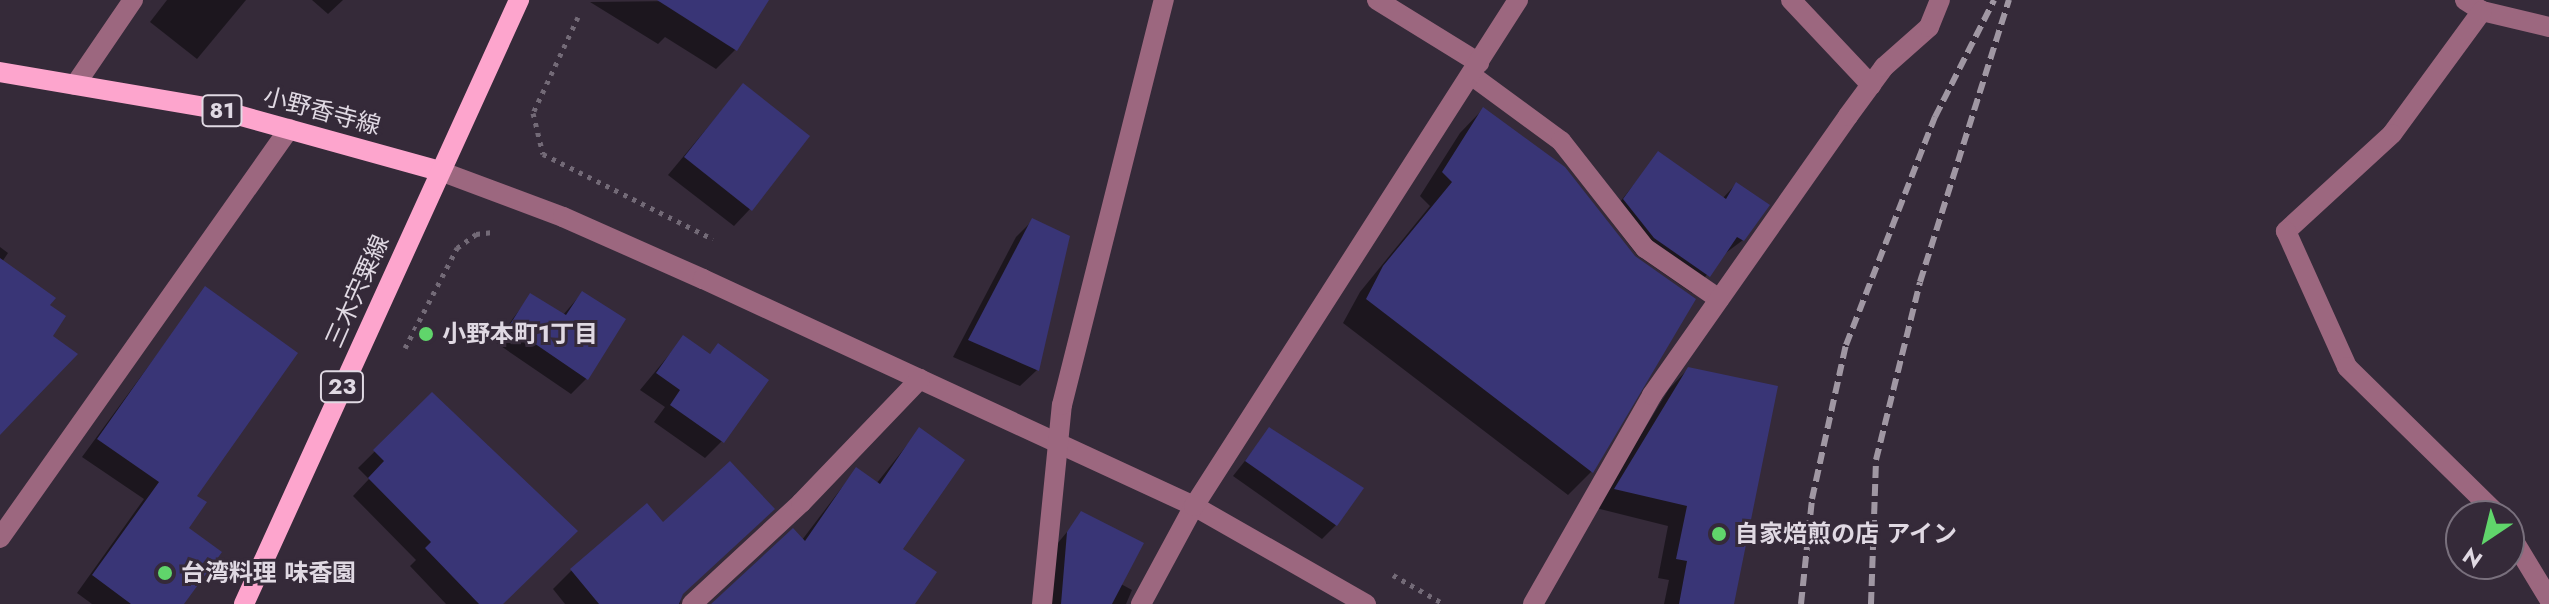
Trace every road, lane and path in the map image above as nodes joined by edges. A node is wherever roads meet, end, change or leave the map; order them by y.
1 (519, 0) edge
2 (1164, 0) edge
3 (1377, 0) edge
4 (1518, 0) edge
5 (1791, 0) edge
6 (1940, 0) edge
7 (132, 1) edge
8 (2473, 6) edge
9 (578, 17) dead end
10 (2549, 27) edge
11 (1475, 69) junction
12 (0, 72) edge
13 (75, 85) junction
14 (1871, 85) junction
15 (289, 129) junction
16 (440, 171) junction
17 (500, 234) dead end
18 (722, 243) dead end
19 (1719, 299) junction
20 (403, 353) dead end
21 (920, 379) junction
22 (1057, 445) junction
23 (2483, 500) edge
24 (1194, 506) junction
25 (0, 538) edge
26 (2525, 559) edge
27 (1386, 571) dead end
28 (2549, 599) edge
29 (244, 604) edge
30 (692, 604) edge
31 (1042, 604) edge
32 (1141, 604) edge
33 (1366, 604) edge
34 (1444, 604) edge
35 (1533, 604) edge

1 - 16 main road, 三木宍粟線 / 23
2 - 22 street
3 - 11 street
4 - 11 street
5 - 14 street
6 - 14 street
7 - 13 street
8 - 10 street
8 - 23 street
9 - 18 path
11 - 19 street
11 - 24 street
12 - 13 main road, 小野香寺線 / 81
13 - 15 main road, 小野香寺線 / 81
14 - 19 street
15 - 16 main road, 小野香寺線 / 81
15 - 25 street
16 - 21 street
16 - 29 main road, 三木宍粟線 / 23
17 - 20 path
19 - 35 street
21 - 22 street
21 - 30 street
22 - 24 street
22 - 31 street
24 - 32 street
24 - 33 street
26 - 28 street
27 - 34 path

